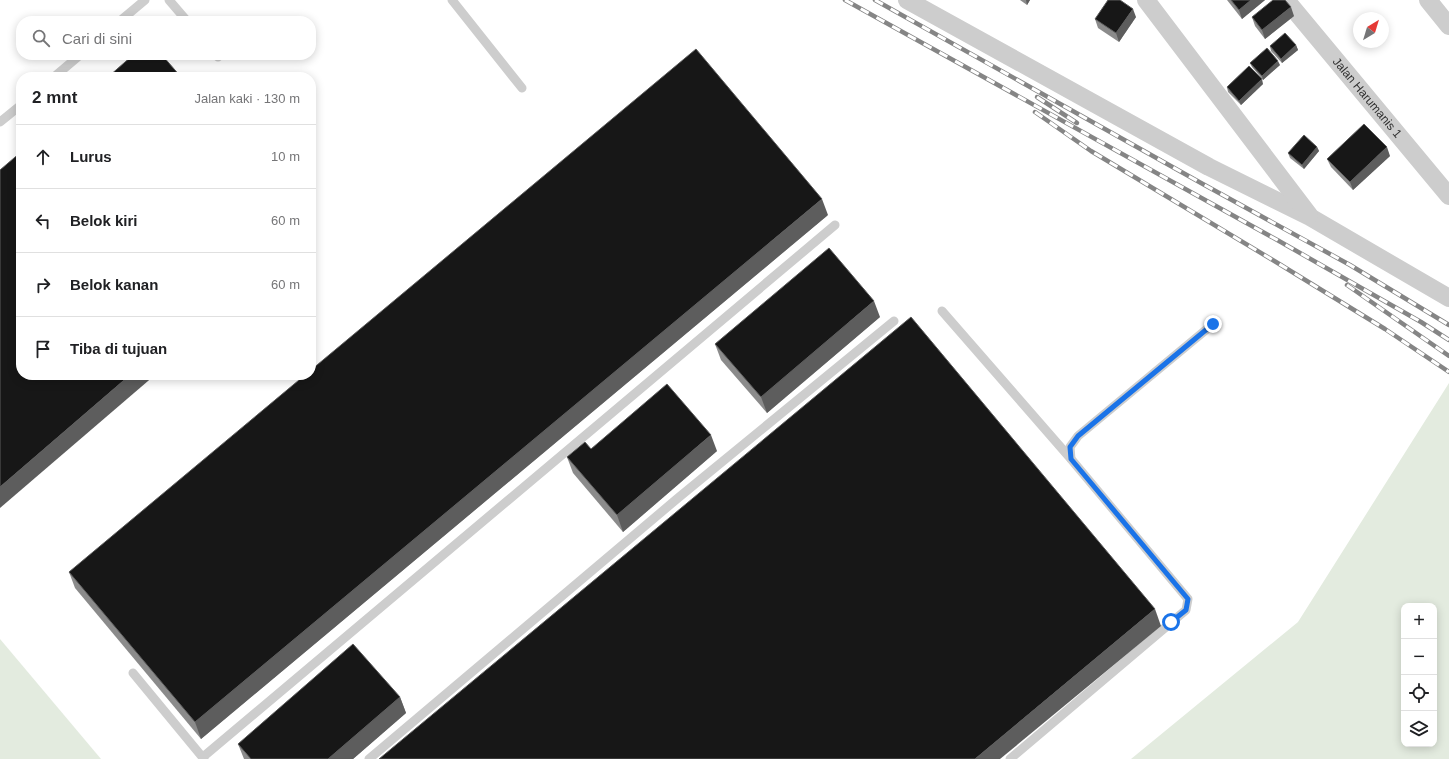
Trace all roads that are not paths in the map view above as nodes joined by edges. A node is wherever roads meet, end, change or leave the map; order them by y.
1 (145, 0) edge
2 (169, 0) edge
3 (452, 0) edge
4 (907, 0) edge
5 (1146, 0) edge
6 (1428, 0) edge
7 (1288, 1) edge
8 (126, 16) edge
9 (183, 16) edge
10 (1449, 26) edge
11 (74, 60) edge
12 (60, 72) edge
13 (522, 88) dead end
14 (16, 109) edge
15 (0, 122) edge
16 (1449, 196) edge
17 (1310, 217) junction
18 (835, 225) dead end
19 (1449, 298) edge
20 (942, 311) dead end
21 (894, 321) dead end
22 (1213, 324) dead end
23 (1071, 459) junction
24 (133, 673) dead end
25 (204, 758) edge
26 (369, 759) edge
27 (1010, 759) edge

1 - 8 lane
2 - 9 lane
3 - 13 lane
4 - 17 street
5 - 17 street
6 - 10 street
7 - 16 street, Jalan Harumanis 1
11 - 12 lane
14 - 15 lane
17 - 19 street
18 - 25 lane
20 - 23 lane
21 - 26 lane
22 - 23 lane
23 - 27 lane
24 - 25 lane

